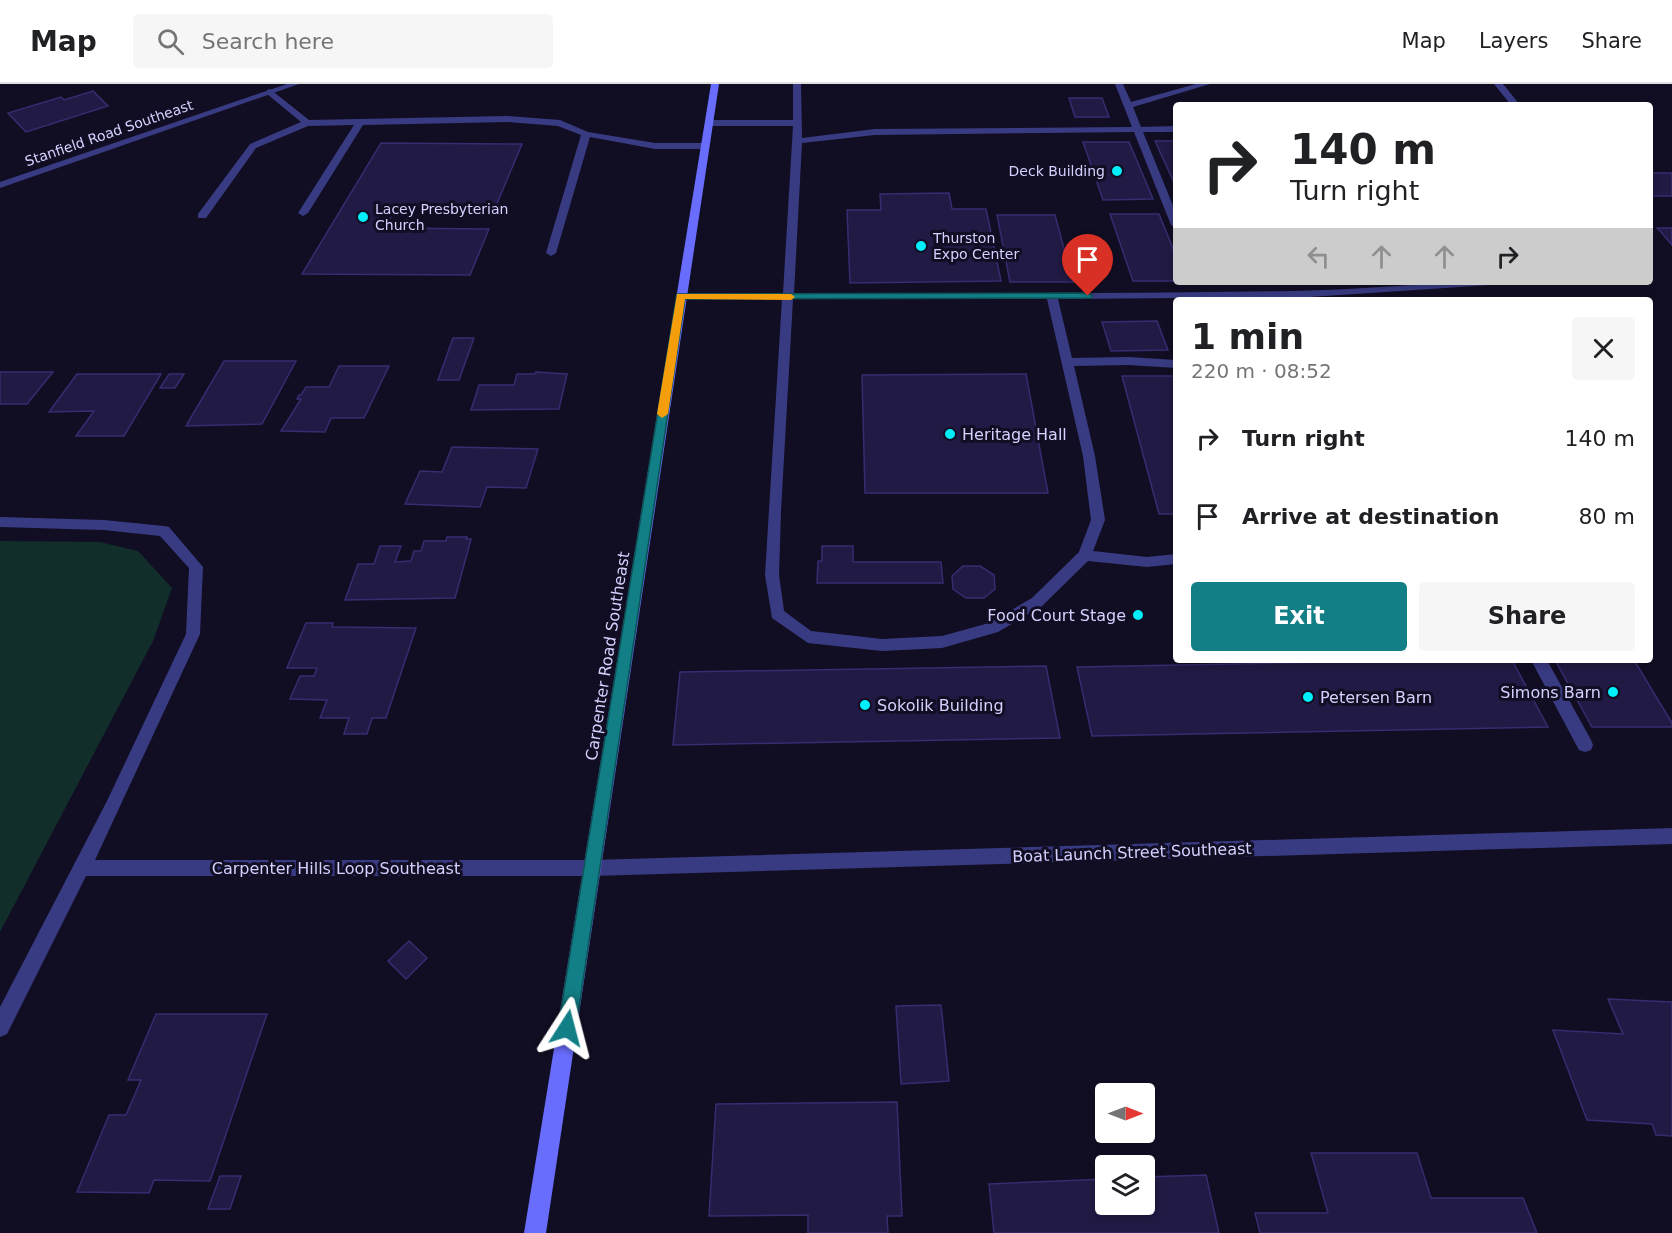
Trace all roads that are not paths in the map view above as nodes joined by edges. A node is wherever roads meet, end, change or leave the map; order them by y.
1 (295, 84) edge
2 (715, 84) edge
3 (797, 84) edge
4 (1119, 84) edge
5 (1206, 84) edge
6 (1498, 84) edge
7 (270, 92) junction
8 (1513, 102) edge
9 (1129, 105) junction
10 (360, 122) junction
11 (307, 123) junction
12 (709, 123) junction
13 (797, 123) junction
14 (1173, 129) edge
15 (1137, 130) junction
16 (586, 134) junction
17 (798, 141) junction
18 (705, 146) junction
19 (0, 184) edge
20 (303, 213) dead end
21 (202, 216) dead end
22 (1173, 218) edge
23 (551, 253) dead end
24 (1201, 285) edge
25 (1395, 285) edge
26 (681, 296) junction
27 (1052, 296) junction
28 (1205, 296) junction
29 (1343, 296) edge
30 (788, 297) junction
31 (1067, 362) junction
32 (1173, 364) edge
33 (0, 522) edge
34 (1085, 555) junction
35 (1173, 559) edge
36 (1541, 663) edge
37 (1585, 745) dead end
38 (1672, 836) edge
39 (81, 868) junction
40 (592, 868) junction
41 (0, 1027) edge
42 (535, 1233) edge

1 - 7 street, Stanfield Road Southeast
2 - 12 street, Carpenter Road Southeast
3 - 13 street
4 - 9 street
5 - 9 street
6 - 8 street
7 - 11 street
7 - 19 street, Stanfield Road Southeast
9 - 15 street
10 - 11 street
10 - 16 street
10 - 20 street
11 - 21 street
12 - 13 street
12 - 18 street, Carpenter Road Southeast
13 - 17 street
14 - 15 street
15 - 17 street
15 - 22 street
16 - 18 street
16 - 23 street
17 - 30 street
18 - 26 street, Carpenter Road Southeast
24 - 28 street
25 - 29 street
26 - 30 street
26 - 40 street, Carpenter Road Southeast
27 - 28 street
27 - 30 street
27 - 31 street
28 - 29 street
30 - 34 street
31 - 32 street
31 - 34 street
33 - 39 street
34 - 35 street
36 - 37 street
38 - 40 street, Boat Launch Street Southeast
39 - 40 street, Carpenter Hills Loop Southeast
39 - 41 street
40 - 42 street, Carpenter Road Southeast

